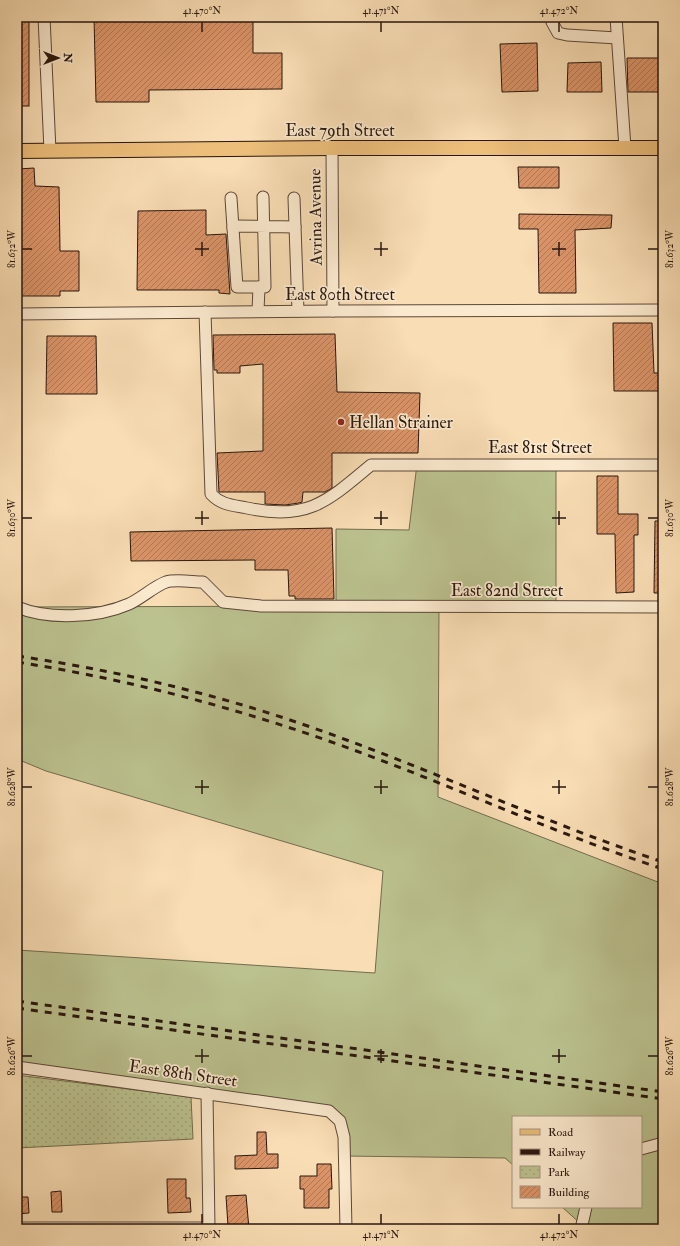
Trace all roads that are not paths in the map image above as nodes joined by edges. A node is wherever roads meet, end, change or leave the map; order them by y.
1 (44, 17) edge
2 (551, 17) edge
3 (616, 17) edge
4 (617, 38) junction
5 (332, 148) junction
6 (625, 148) junction
7 (663, 148) edge
8 (17, 151) edge
9 (50, 151) junction
10 (263, 196) dead end
11 (231, 198) dead end
12 (294, 198) dead end
13 (263, 227) junction
14 (295, 227) junction
15 (233, 228) junction
16 (259, 287) junction
17 (333, 310) junction
18 (663, 310) edge
19 (258, 311) junction
20 (298, 311) junction
21 (205, 312) junction
22 (17, 314) edge
23 (663, 465) edge
24 (17, 607) edge
25 (663, 607) edge
26 (17, 1067) edge
27 (207, 1093) junction
28 (663, 1143) edge
29 (642, 1149) edge
30 (586, 1208) edge
31 (17, 1228) edge
32 (76, 1228) edge
33 (209, 1228) edge
34 (346, 1229) edge
35 (581, 1229) edge

1 - 9 street
2 - 4 street
3 - 4 street
4 - 6 street
5 - 6 main road, East 79th Street
5 - 9 main road, East 79th Street
5 - 17 street, Avrina Avenue
6 - 7 main road, East 79th Street
8 - 9 main road, East 79th Street
10 - 13 street
11 - 15 street
12 - 14 street
13 - 14 street
13 - 15 street
13 - 16 street
14 - 20 street
15 - 16 street
16 - 19 street
17 - 18 street, East 80th Street
17 - 20 street, East 80th Street
19 - 20 street, East 80th Street
19 - 21 street, East 80th Street
21 - 22 street, East 80th Street
21 - 23 street, East 81st Street
24 - 25 street, East 82nd Street
26 - 27 street, East 88th Street
27 - 33 street
27 - 34 street, East 88th Street
28 - 29 street
30 - 35 street
31 - 32 street
32 - 33 street

